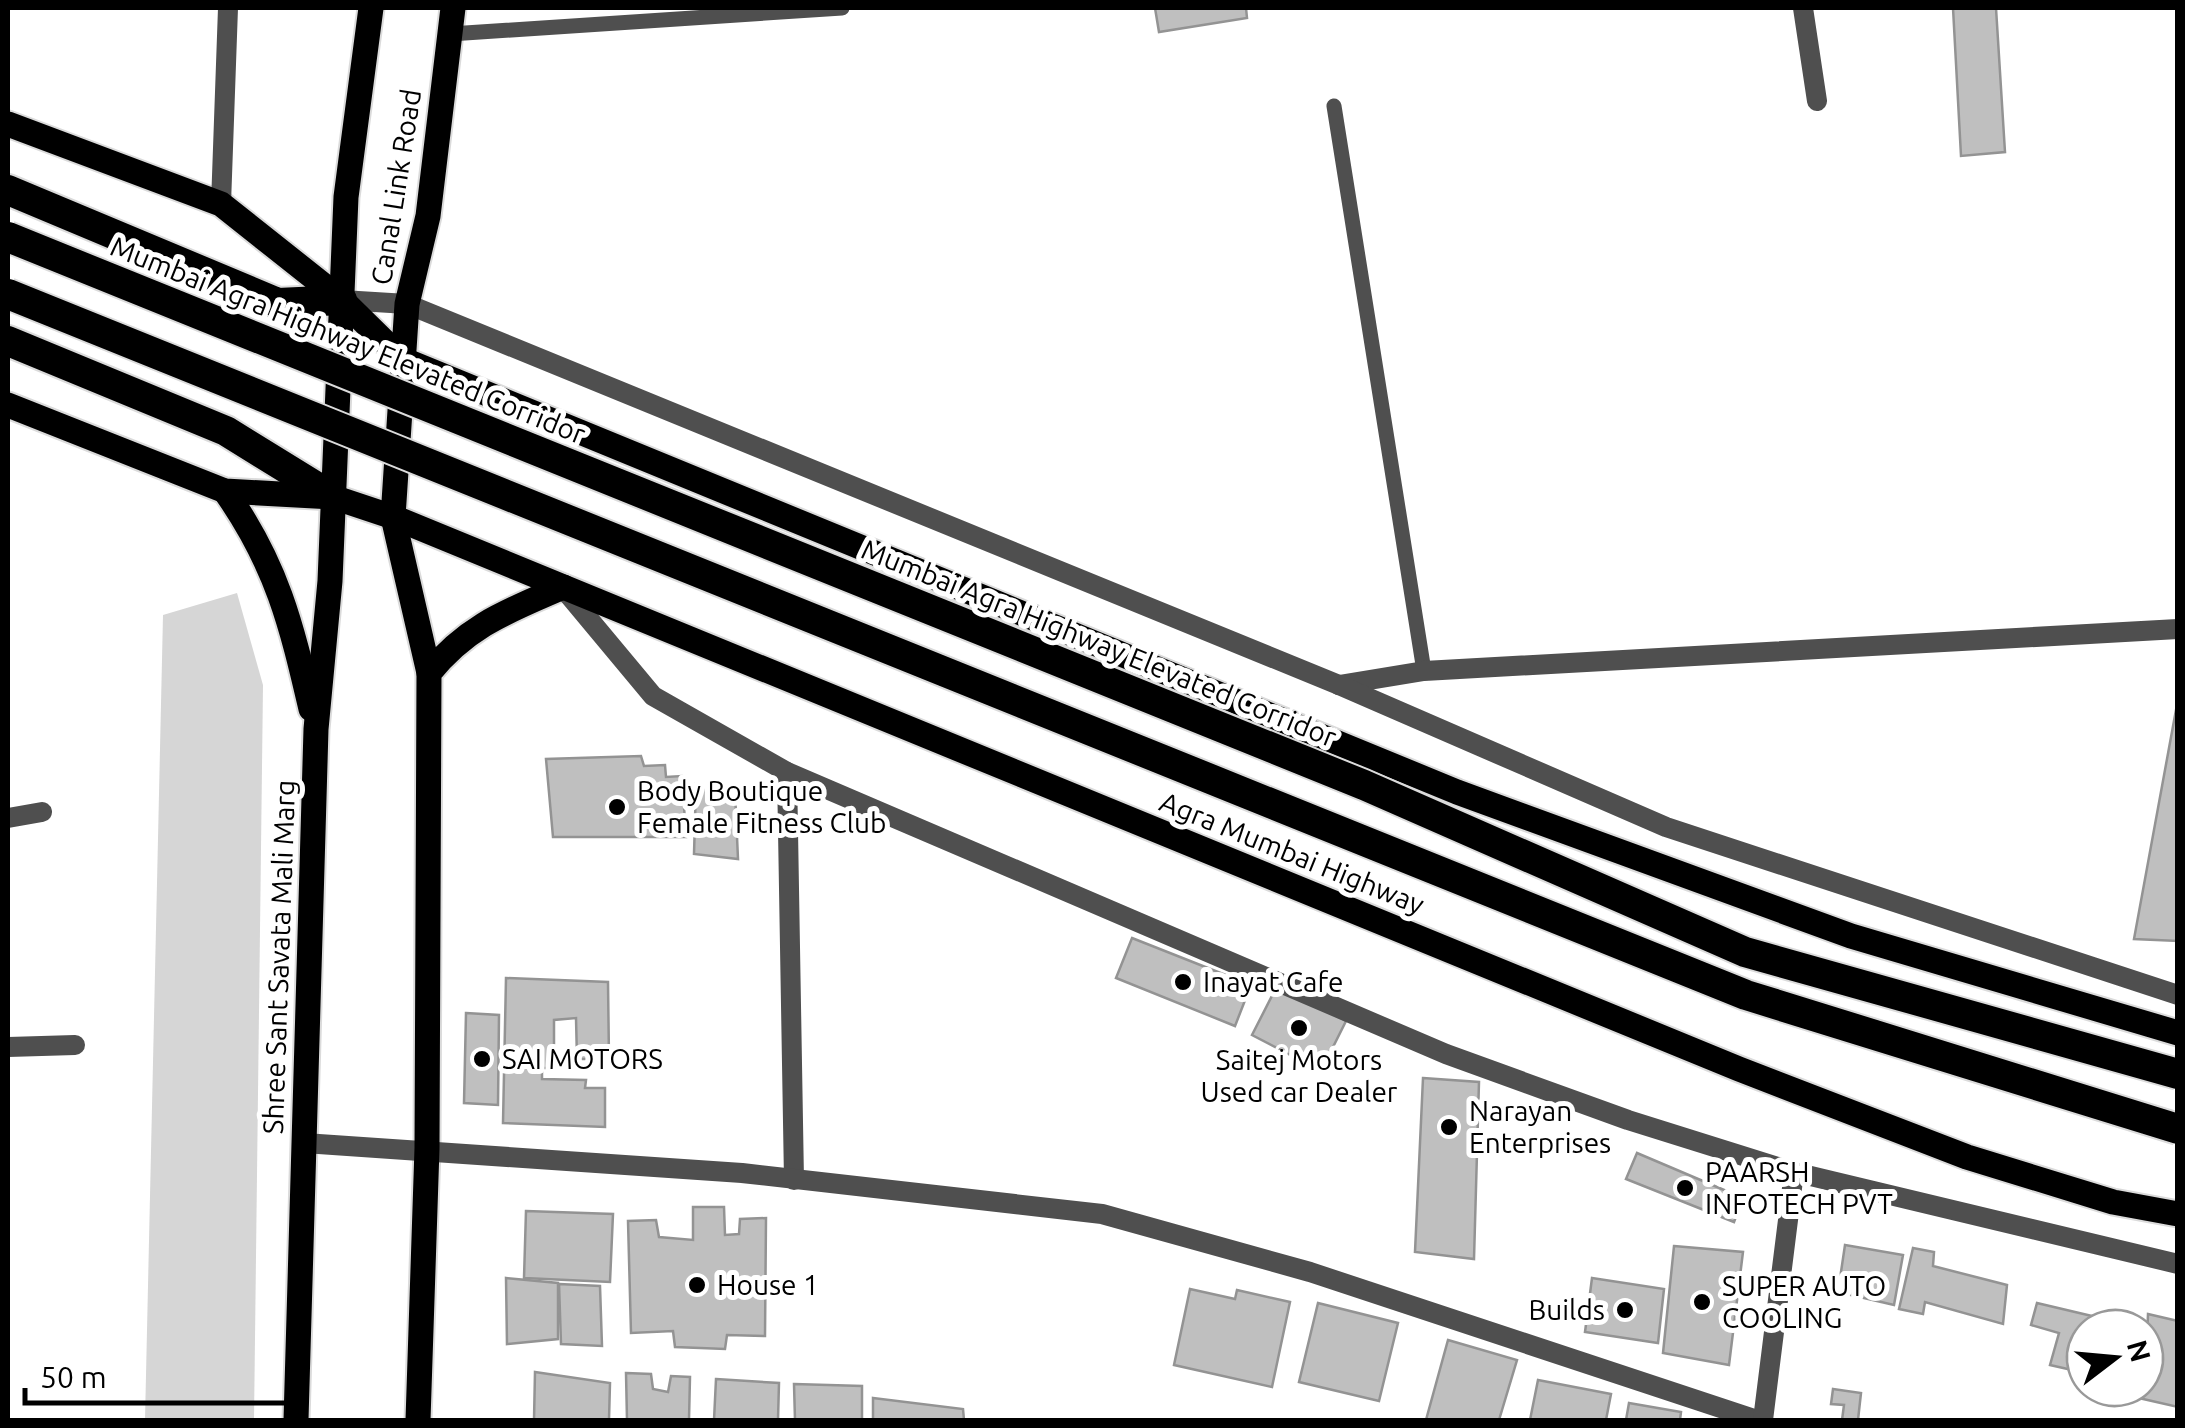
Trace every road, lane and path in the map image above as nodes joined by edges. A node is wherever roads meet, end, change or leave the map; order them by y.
1 (228, 8) edge
2 (372, 8) edge
3 (453, 8) edge
4 (842, 8) edge
5 (1803, 8) edge
6 (450, 34) junction
7 (1816, 101) dead end
8 (1334, 106) dead end
9 (8, 124) edge
10 (8, 190) edge
11 (221, 204) junction
12 (8, 237) edge
13 (8, 294) edge
14 (342, 300) junction
15 (408, 304) junction
16 (8, 341) edge
17 (402, 360) junction
18 (8, 405) edge
19 (225, 491) junction
20 (333, 497) junction
21 (394, 517) junction
22 (563, 587) junction
23 (2178, 630) edge
24 (1424, 671) junction
25 (429, 673) junction
26 (1338, 685) junction
27 (316, 729) junction
28 (787, 772) junction
29 (42, 812) dead end
30 (8, 818) edge
31 (2178, 995) edge
32 (2178, 1033) edge
33 (76, 1044) dead end
34 (8, 1047) edge
35 (2178, 1074) edge
36 (2178, 1129) edge
37 (304, 1143) junction
38 (427, 1148) junction
39 (1794, 1172) junction
40 (794, 1180) junction
41 (2178, 1214) edge
42 (2178, 1264) edge
43 (296, 1420) edge
44 (418, 1420) edge
45 (1760, 1420) edge

1 - 11 street
2 - 14 main road, Canal Link Road
3 - 6 main road, Canal Link Road
4 - 6 lane
5 - 7 street
6 - 15 main road, Canal Link Road
8 - 24 lane
9 - 11 main road
10 - 14 highway
11 - 14 main road
12 - 35 highway, Mumbai Agra Highway Elevated Corridor, bridge
13 - 36 highway, bridge
14 - 15 street
14 - 17 main road
14 - 20 main road, Canal Link Road
15 - 17 main road, Canal Link Road
15 - 26 street
16 - 20 highway
17 - 21 main road, Canal Link Road
17 - 32 main road
18 - 19 main road, Agra Mumbai Highway
19 - 20 main road, Agra Mumbai Highway
19 - 27 main road
20 - 21 main road, Agra Mumbai Highway
20 - 27 main road, Shree Sant Savata Mali Marg
21 - 22 main road, Agra Mumbai Highway
21 - 25 main road, Canal Link Road
22 - 25 main road
22 - 28 street
22 - 41 main road, Agra Mumbai Highway
23 - 24 street
24 - 26 street
25 - 38 main road
26 - 31 street
27 - 37 main road, Shree Sant Savata Mali Marg
28 - 39 street
28 - 40 street
29 - 30 street
33 - 34 street
37 - 38 street
37 - 43 main road, Shree Sant Savata Mali Marg
38 - 40 street
38 - 44 main road
39 - 42 street
39 - 45 street
40 - 45 street

